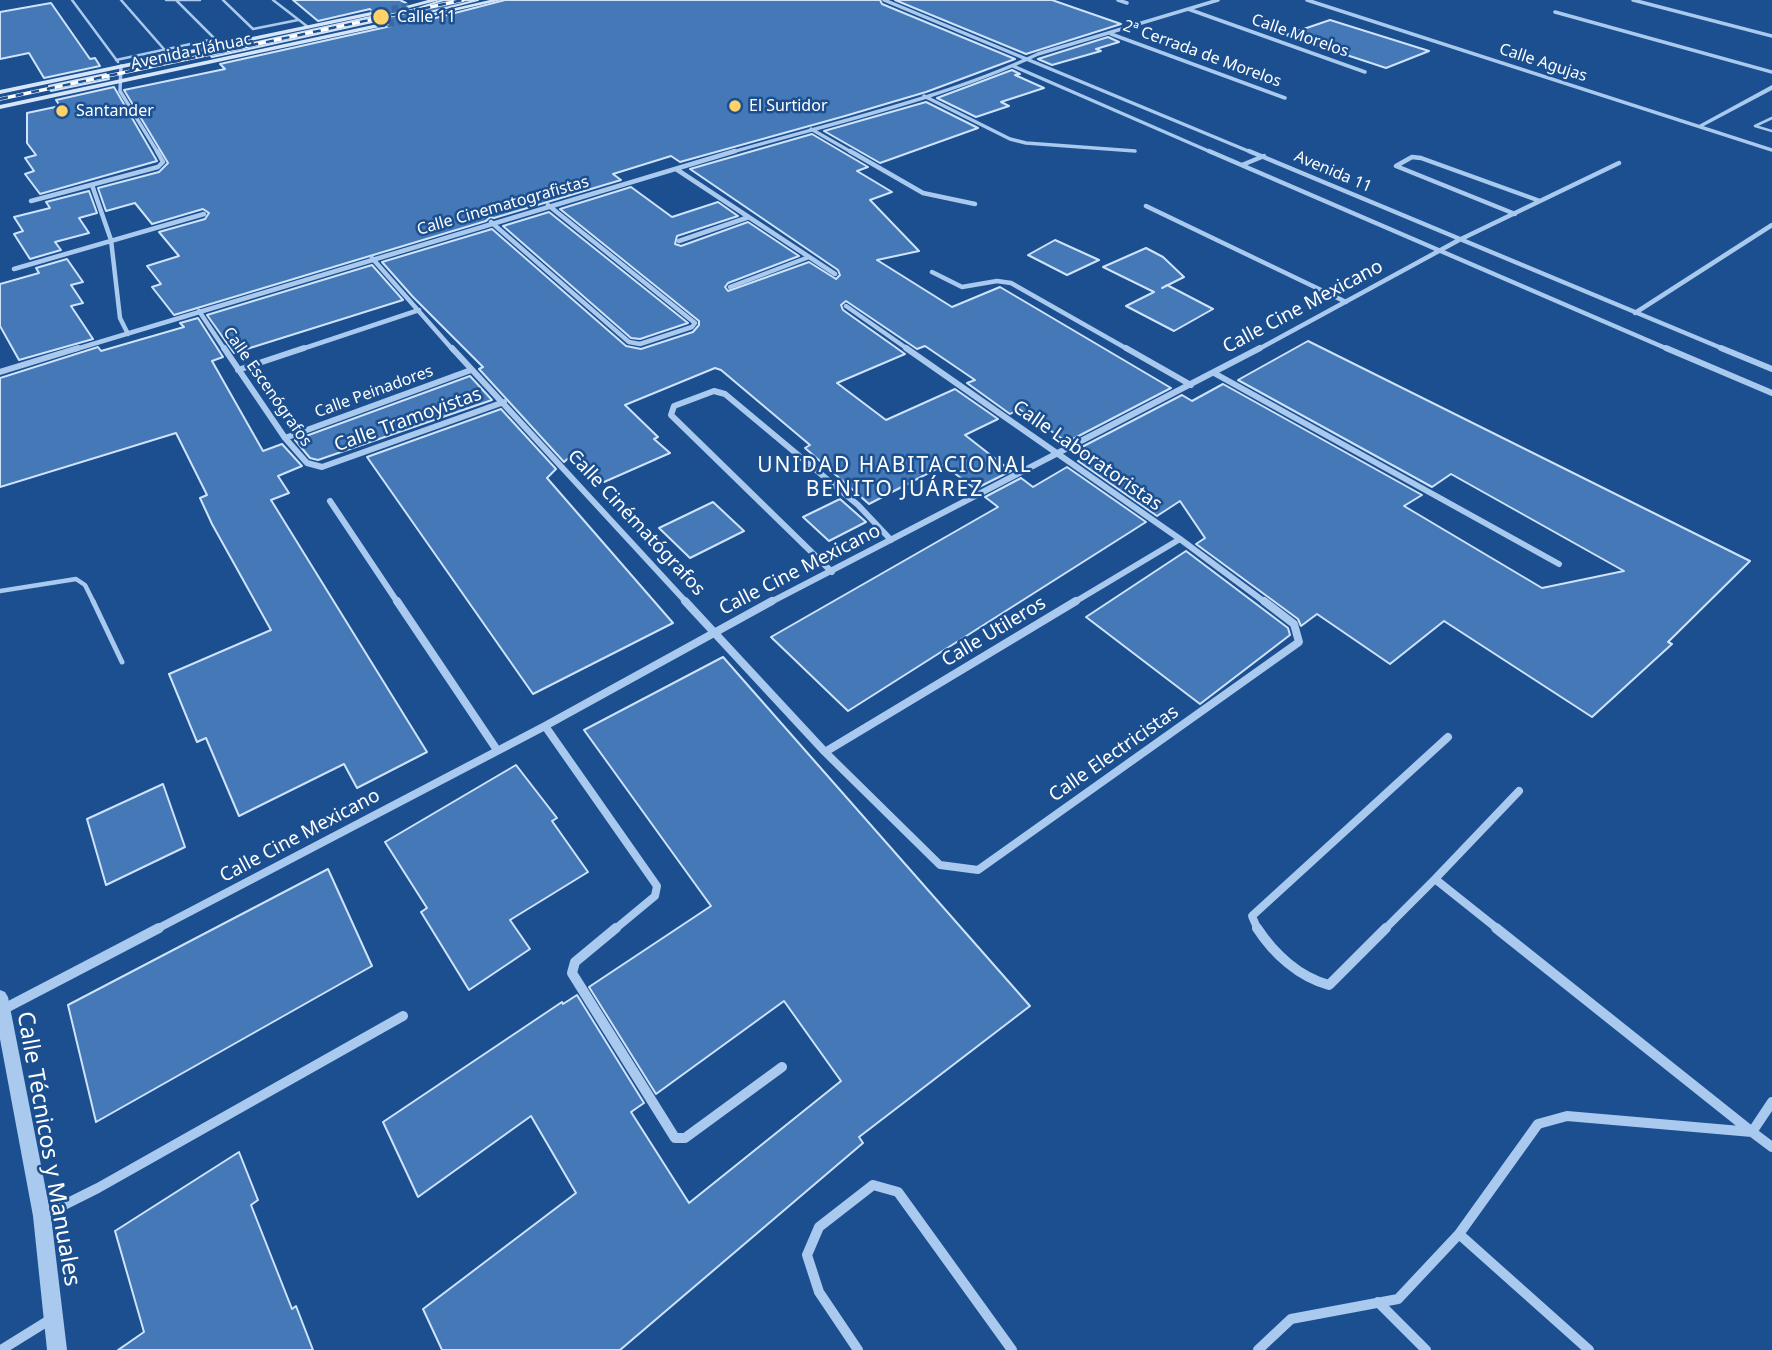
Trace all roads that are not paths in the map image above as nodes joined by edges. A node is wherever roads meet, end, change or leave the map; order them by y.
1 (72, 0) edge
2 (121, 0) edge
3 (166, 0) edge
4 (200, 0) edge
5 (223, 0) edge
6 (273, 0) edge
7 (437, 0) edge
8 (499, 0) edge
9 (884, 0) edge
10 (1118, 0) edge
11 (1218, 0) edge
12 (1307, 0) edge
13 (1633, 0) edge
14 (176, 1) edge
15 (1127, 3) dead end
16 (409, 6) tunnel mouth
17 (1187, 9) junction
18 (1555, 12) dead end
19 (371, 14) tunnel mouth
20 (419, 17) tunnel mouth
21 (298, 20) junction
22 (387, 24) tunnel mouth
23 (308, 27) junction
24 (1110, 33) junction
25 (1772, 36) edge
26 (214, 38) junction
27 (222, 45) junction
28 (167, 53) junction
29 (1029, 60) junction
30 (119, 63) junction
31 (1013, 66) junction
32 (1365, 72) dead end
33 (1772, 72) edge
34 (120, 81) junction
35 (1772, 88) edge
36 (0, 92) edge
37 (924, 96) junction
38 (1285, 98) dead end
39 (0, 107) edge
40 (1772, 118) edge
41 (1700, 126) junction
42 (811, 129) junction
43 (1772, 131) edge
44 (1772, 149) edge
45 (1135, 151) dead end
46 (1264, 156) junction
47 (1619, 163) dead end
48 (1242, 165) junction
49 (676, 169) junction
50 (92, 185) junction
51 (31, 201) dead end
52 (1540, 201) junction
53 (975, 204) dead end
54 (548, 205) junction
55 (1146, 206) dead end
56 (204, 214) dead end
57 (1515, 214) junction
58 (749, 217) junction
59 (491, 222) junction
60 (1772, 225) edge
61 (111, 240) junction
62 (1458, 240) junction
63 (679, 241) dead end
64 (1439, 252) junction
65 (809, 257) junction
66 (372, 258) junction
67 (14, 269) dead end
68 (932, 272) dead end
69 (835, 274) dead end
70 (730, 287) dead end
71 (1346, 302) junction
72 (846, 306) dead end
73 (419, 310) junction
74 (199, 311) junction
75 (1635, 313) junction
76 (128, 334) junction
77 (1772, 369) edge
78 (238, 370) junction
79 (471, 370) junction
80 (0, 372) edge
81 (1214, 373) junction
82 (1191, 386) junction
83 (1772, 393) edge
84 (504, 402) junction
85 (285, 438) junction
86 (1058, 455) junction
87 (322, 467) joint
88 (330, 501) dead end
89 (1180, 539) junction
90 (891, 540) junction
91 (1559, 564) dead end
92 (832, 572) junction
93 (0, 591) edge
94 (715, 631) junction
95 (1299, 642) joint
96 (122, 662) dead end
97 (545, 726) junction
98 (1448, 737) dead end
99 (497, 750) junction
100 (825, 752) junction
101 (1519, 790) dead end
102 (940, 865) joint
103 (1435, 879) junction
104 (0, 1006) edge
105 (403, 1016) dead end
106 (782, 1068) dead end
107 (1772, 1102) edge
108 (1752, 1132) junction
109 (1772, 1147) edge
110 (42, 1216) junction
111 (1459, 1234) junction
112 (1378, 1303) junction
113 (53, 1318) junction
114 (1, 1350) edge
115 (57, 1350) edge
116 (858, 1350) edge
117 (1012, 1350) edge
118 (1258, 1350) edge
119 (1426, 1350) edge
120 (1589, 1350) edge

1 - 30 lane
2 - 28 lane
3 - 14 lane
4 - 14 lane
5 - 21 lane
6 - 21 lane
7 - 16 main road
8 - 20 main road
9 - 29 street, Avenida 11
10 - 15 street
11 - 17 street
12 - 41 street, Calle Agujas
13 - 25 street
14 - 26 lane
17 - 24 street
17 - 32 street, Calle Morelos
18 - 33 street
19 - 23 main road, Avenida Tláhuac
21 - 23 lane
22 - 34 main road, Avenida Tláhuac
23 - 27 main road, Avenida Tláhuac
24 - 29 street
24 - 38 street, 2ª Cerrada de Morelos
26 - 27 lane
26 - 28 lane
27 - 28 main road, Avenida Tláhuac
28 - 30 main road, Avenida Tláhuac
29 - 31 street
29 - 46 street, Avenida 11
30 - 34 street
30 - 36 main road, Avenida Tláhuac
31 - 37 street, Calle Cinematografistas
31 - 48 street, Avenida 11
34 - 39 main road, Avenida Tláhuac
34 - 50 street
35 - 41 street
37 - 42 street, Calle Cinematografistas
37 - 45 street
40 - 43 lane
41 - 44 street, Calle Agujas
42 - 49 street, Calle Cinematografistas
42 - 53 street
46 - 48 street
46 - 62 street, Avenida 11
47 - 52 street, Calle Cine Mexicano
48 - 64 street, Avenida 11
49 - 54 street, Calle Cinematografistas
49 - 58 street
50 - 51 street
50 - 61 street
52 - 57 street, Calle Cine Mexicano
52 - 57 street
54 - 59 street, Calle Cinematografistas
54 - 59 street
55 - 71 street
56 - 61 street
57 - 62 street, Calle Cine Mexicano
58 - 63 street
58 - 65 street
59 - 66 street, Calle Cinematografistas
60 - 75 street
61 - 67 street
61 - 76 street
62 - 64 street, Calle Cine Mexicano
62 - 75 street, Avenida 11
64 - 71 street, Calle Cine Mexicano
64 - 83 street, Avenida 11
65 - 69 street
65 - 70 street
66 - 73 street, Calle Cinématógrafos
66 - 74 street, Calle Cinematografistas
68 - 82 street
71 - 81 street, Calle Cine Mexicano
72 - 86 street, Calle Laboratoristas
73 - 78 street
73 - 79 street, Calle Cinématógrafos
74 - 76 street, Calle Cinematografistas
74 - 78 street, Calle Escenógrafos
75 - 77 street, Avenida 11
76 - 80 street, Calle Cinematografistas
78 - 85 street, Calle Escenógrafos
79 - 84 street, Calle Cinématógrafos
79 - 85 street, Calle Peinadores
81 - 82 street, Calle Cine Mexicano
81 - 91 street
82 - 86 street, Calle Cine Mexicano
84 - 87 street, Calle Tramoyistas
84 - 94 street, Calle Cinématógrafos
85 - 87 street, Calle Escenógrafos
86 - 89 street, Calle Laboratoristas
86 - 90 street, Calle Cine Mexicano
88 - 99 street
89 - 95 street, Calle Laboratoristas
89 - 100 street, Calle Utileros
90 - 92 street, Calle Cine Mexicano
90 - 92 street
92 - 94 street, Calle Cine Mexicano
93 - 96 lane
94 - 97 street, Calle Cine Mexicano
94 - 100 street, Calle Cinématógrafos
95 - 102 street, Calle Electricistas
97 - 99 street, Calle Cine Mexicano
97 - 106 street
98 - 103 street
99 - 104 street, Calle Cine Mexicano
100 - 102 street, Calle Cinématógrafos
101 - 103 street
103 - 108 street
104 - 110 street, Calle Técnicos y Manuales
105 - 110 street
107 - 108 street
108 - 109 street
108 - 111 street
110 - 113 street, Calle Técnicos y Manuales
111 - 112 street
111 - 120 street
112 - 118 street
112 - 119 street
113 - 114 street
113 - 115 street, Calle Técnicos y Manuales
116 - 117 street

